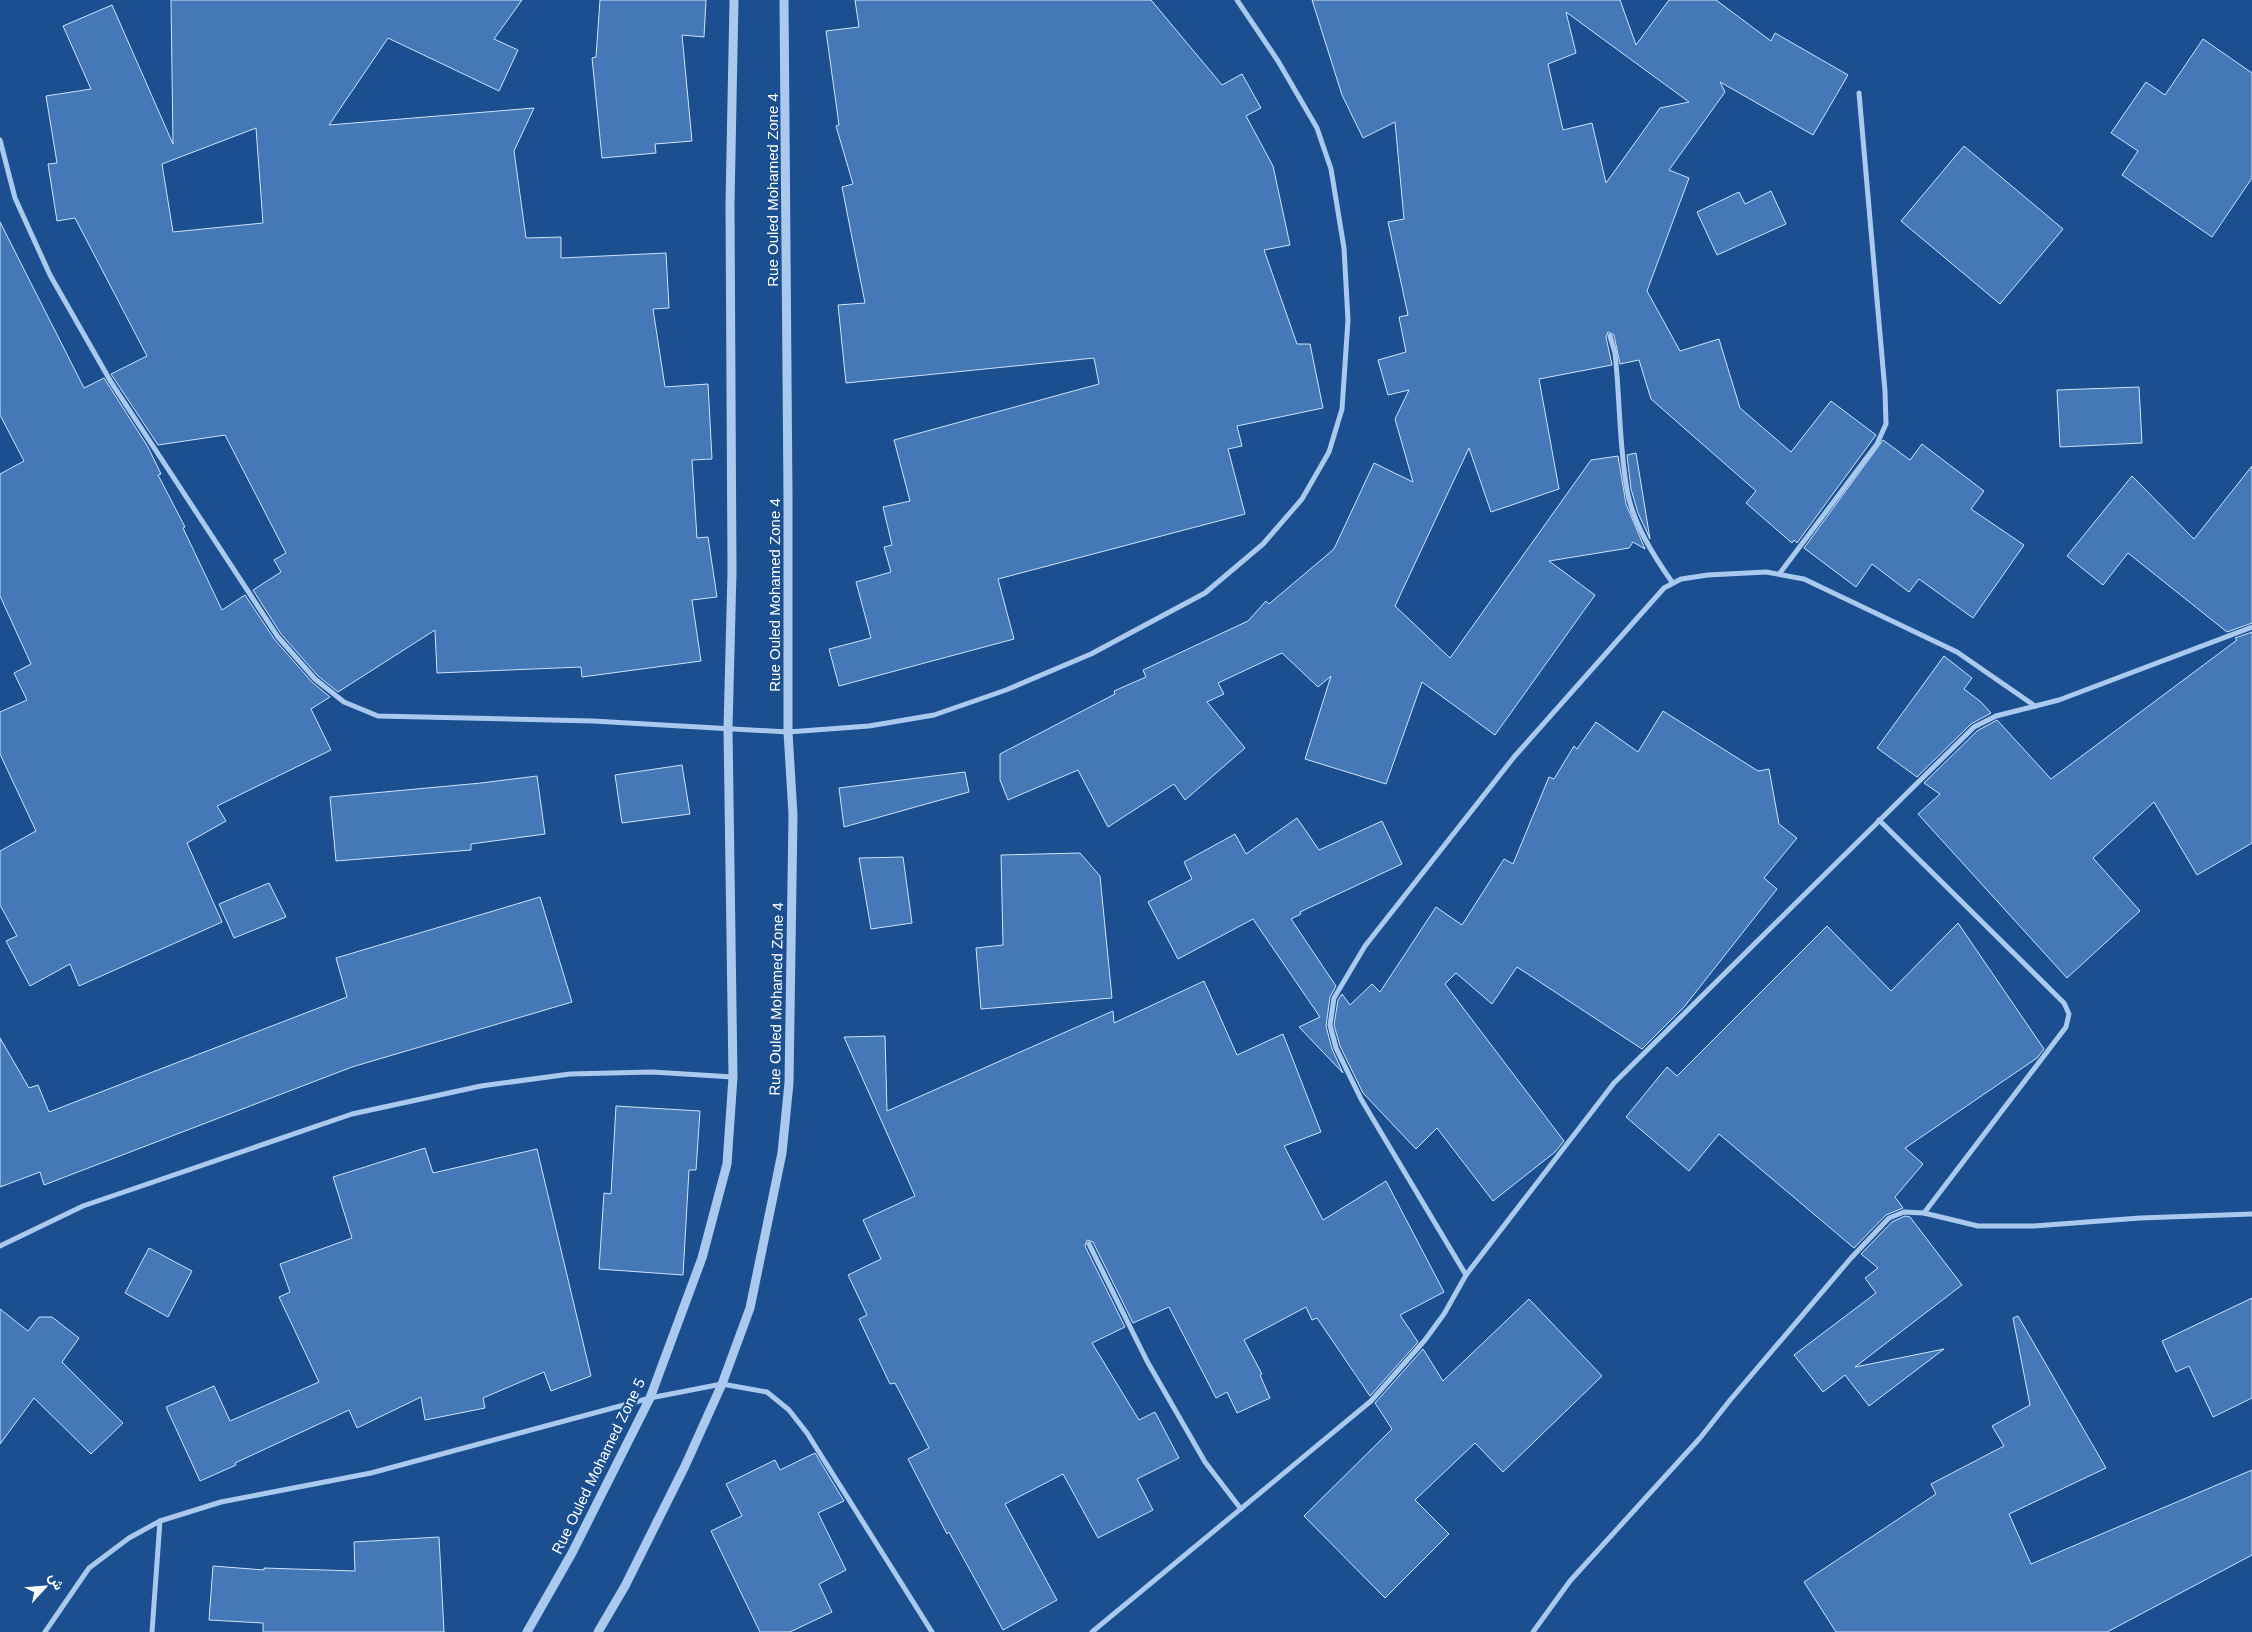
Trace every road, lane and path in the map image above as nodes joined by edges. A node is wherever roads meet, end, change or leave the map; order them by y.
1 (734, 0) edge
2 (784, 0) edge
3 (1237, 0) edge
4 (1859, 93) dead end
5 (0, 140) edge
6 (1610, 336) dead end
7 (1780, 573) junction
8 (1672, 582) junction
9 (2252, 627) edge
10 (2035, 706) junction
11 (728, 728) junction
12 (788, 732) junction
13 (1879, 820) junction
14 (733, 1077) junction
15 (1924, 1213) junction
16 (2252, 1214) edge
17 (1089, 1244) dead end
18 (0, 1246) edge
19 (1466, 1275) junction
20 (722, 1384) junction
21 (650, 1398) junction
22 (1241, 1509) junction
23 (160, 1521) junction
24 (45, 1632) edge
25 (152, 1632) edge
26 (528, 1632) edge
27 (598, 1632) edge
28 (932, 1632) edge
29 (1092, 1632) edge
30 (1533, 1632) edge

1 - 11 street
2 - 12 street, Rue Ouled Mohamed Zone 4
3 - 12 street
4 - 7 street
5 - 11 street
6 - 8 street
7 - 8 street
7 - 10 street
8 - 19 street
9 - 10 street
10 - 13 street
11 - 12 street
11 - 14 street
12 - 20 street, Rue Ouled Mohamed Zone 4
13 - 15 street
13 - 19 street
14 - 18 street
14 - 21 street, Rue Ouled Mohamed Zone 5
15 - 16 street
15 - 30 street
17 - 22 street
19 - 22 street
20 - 21 street
20 - 27 street
20 - 28 street
21 - 23 street
21 - 26 street, Rue Ouled Mohamed Zone 5
22 - 29 street
23 - 24 street
23 - 25 street

